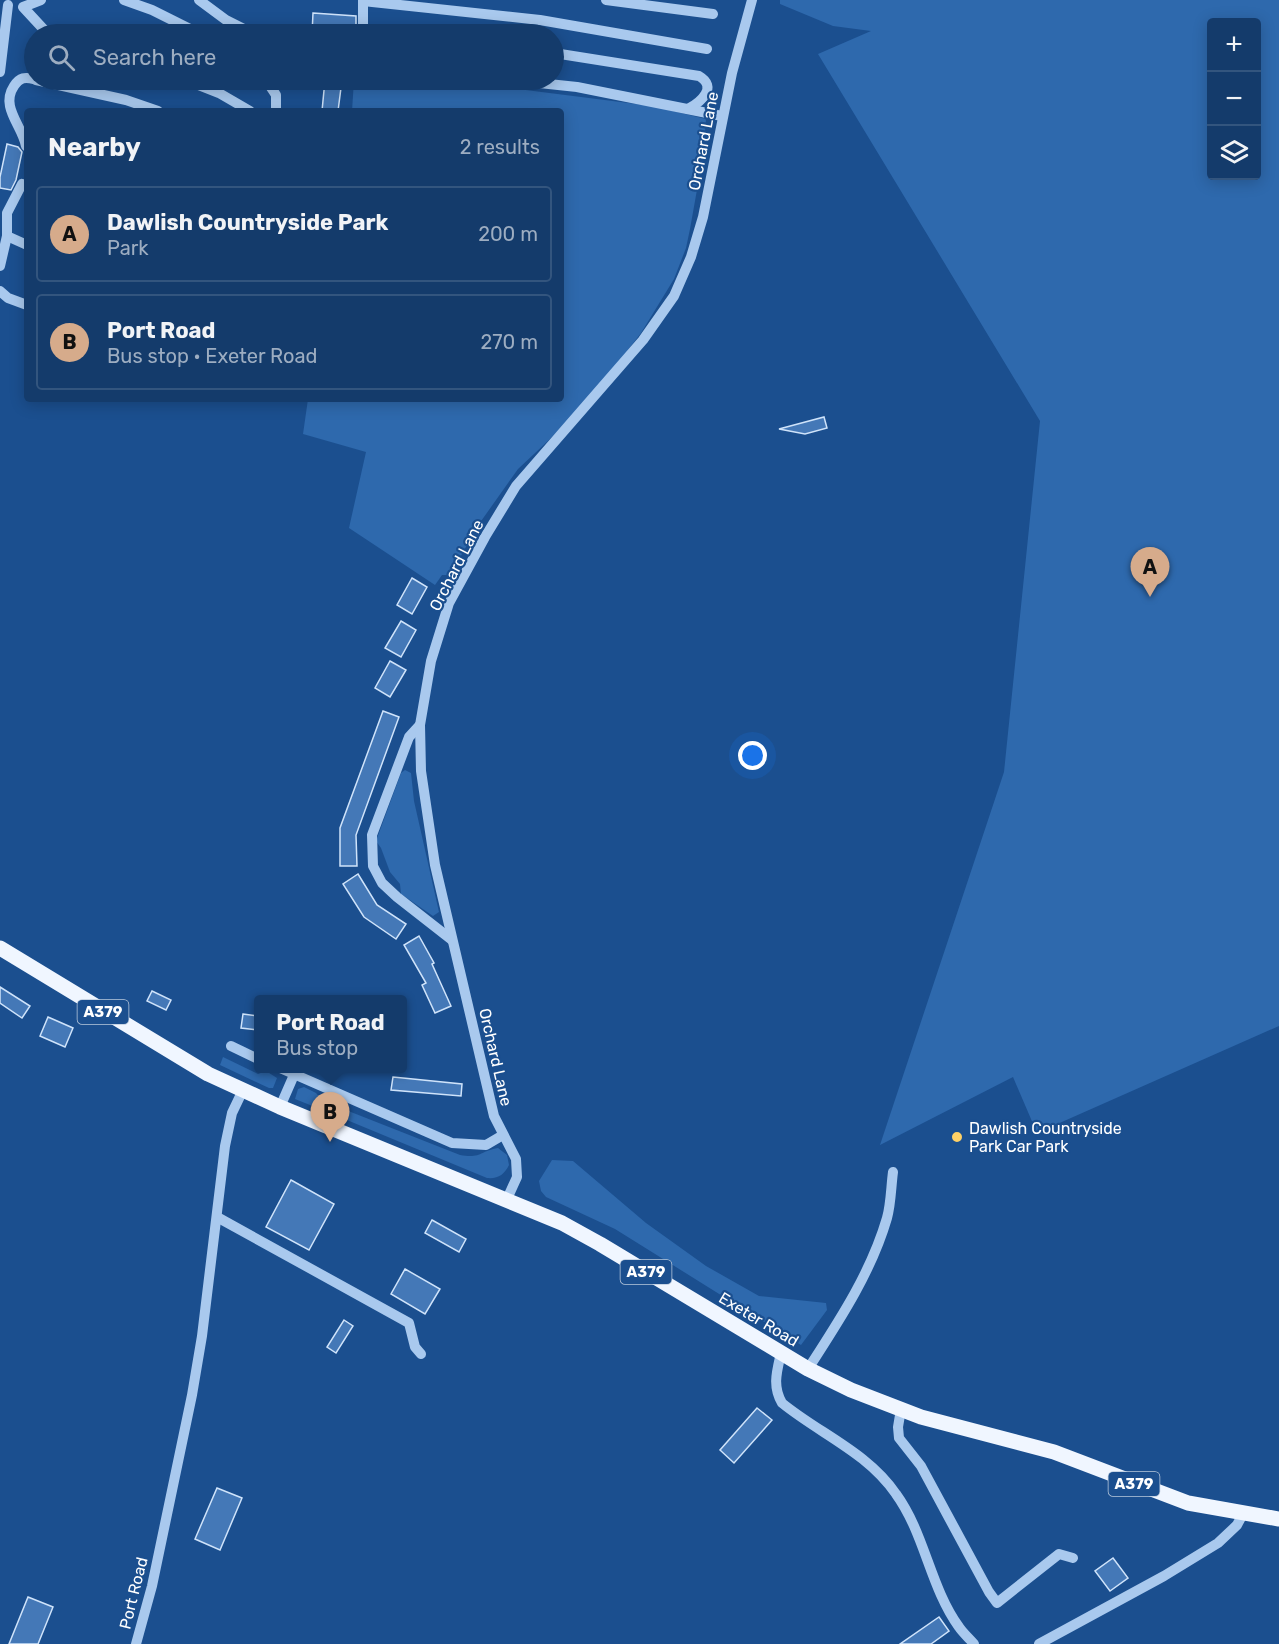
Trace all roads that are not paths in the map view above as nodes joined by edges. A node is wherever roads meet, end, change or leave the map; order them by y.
1 (41, 0) edge
2 (124, 0) edge
3 (199, 0) edge
4 (606, 0) edge
5 (752, 0) edge
6 (363, 1) edge
7 (6, 6) edge
8 (23, 7) junction
9 (713, 14) dead end
10 (39, 24) edge
11 (180, 24) edge
12 (234, 24) edge
13 (363, 24) edge
14 (563, 24) edge
15 (564, 24) edge
16 (707, 49) dead end
17 (564, 55) edge
18 (0, 66) edge
19 (24, 78) edge
20 (564, 86) edge
21 (83, 90) edge
22 (211, 90) edge
23 (273, 90) edge
24 (149, 108) edge
25 (245, 108) edge
26 (276, 108) edge
27 (688, 109) junction
28 (722, 116) junction
29 (24, 136) edge
30 (24, 185) edge
31 (3, 212) edge
32 (8, 236) junction
33 (24, 243) edge
34 (0, 266) edge
35 (0, 291) edge
36 (24, 304) edge
37 (420, 725) junction
38 (452, 940) junction
39 (0, 948) edge
40 (231, 1046) dead end
41 (254, 1057) edge
42 (290, 1073) edge
43 (294, 1075) junction
44 (243, 1090) junction
45 (280, 1107) junction
46 (503, 1135) junction
47 (893, 1172) dead end
48 (507, 1199) junction
49 (217, 1217) junction
50 (781, 1353) junction
51 (421, 1354) dead end
52 (808, 1369) junction
53 (901, 1409) junction
54 (1243, 1514) junction
55 (1279, 1519) edge
56 (1073, 1558) dead end
57 (136, 1644) edge
58 (974, 1644) edge
59 (1040, 1644) edge

1 - 8 street
2 - 11 street
3 - 12 street
4 - 9 street
5 - 28 street, Orchard Lane
6 - 13 street
6 - 14 street
7 - 8 street
7 - 18 street
8 - 10 street
15 - 16 street
17 - 27 street
19 - 29 street
20 - 27 street
21 - 24 street
22 - 25 street
23 - 26 street
27 - 28 street
28 - 37 street, Orchard Lane
30 - 31 street
31 - 32 street
32 - 33 street
32 - 34 street
35 - 36 street
37 - 38 street, Orchard Lane
37 - 38 street
38 - 46 street, Orchard Lane
39 - 44 main road, A379
40 - 41 street
42 - 43 street
43 - 45 street
43 - 46 street
44 - 45 main road, Exeter Road / A379
44 - 49 street, Port Road
45 - 48 main road, Exeter Road / A379
46 - 48 street, Orchard Lane
47 - 52 street
48 - 50 main road, Exeter Road / A379
49 - 51 street
49 - 57 street, Port Road
50 - 52 main road, Exeter Road / A379
50 - 58 street
52 - 53 main road, Exeter Road / A379
53 - 54 main road, Exeter Road / A379
53 - 56 street
54 - 55 main road, Exeter Road / A379
54 - 59 street

